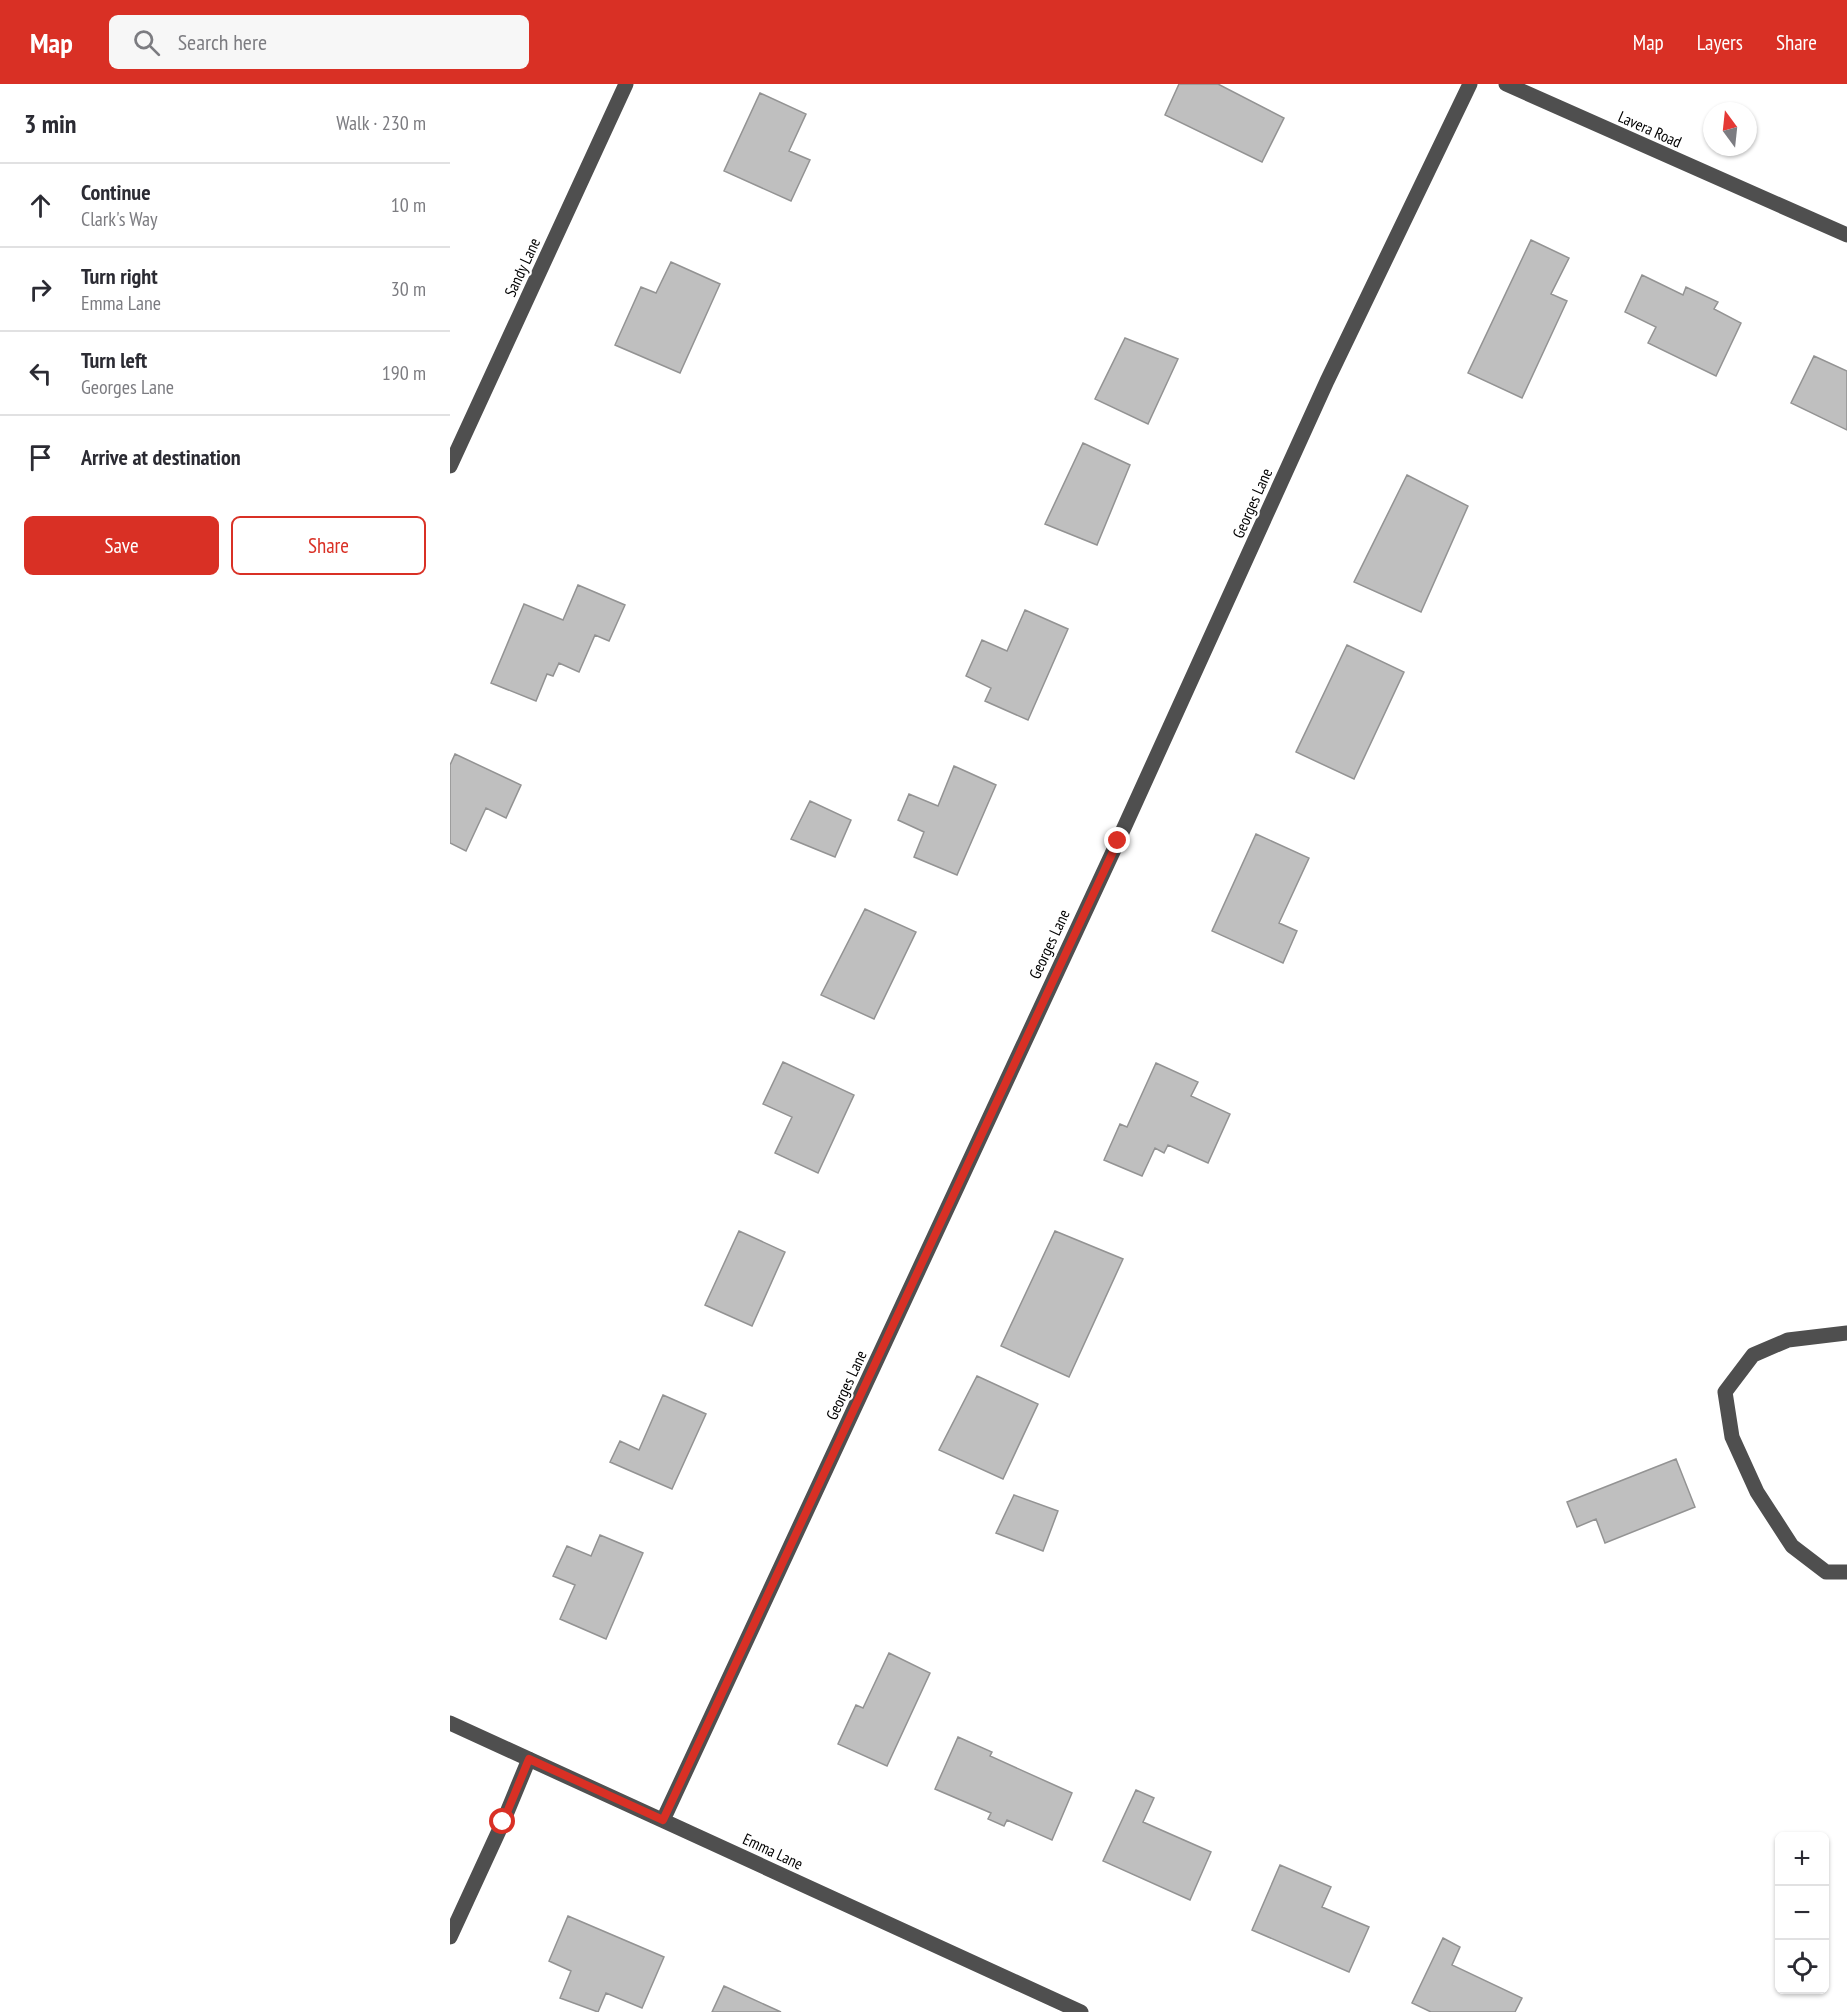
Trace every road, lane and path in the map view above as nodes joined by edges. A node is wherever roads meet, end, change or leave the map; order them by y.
1 (626, 84) edge
2 (1470, 84) edge
3 (1506, 84) edge
4 (1847, 235) edge
5 (450, 466) edge
6 (1847, 1333) edge
7 (1847, 1572) edge
8 (450, 1723) edge
9 (529, 1759) junction
10 (663, 1820) junction
11 (450, 1937) edge
12 (1081, 2012) edge

1 - 5 street, Sandy Lane
2 - 10 street, Georges Lane
3 - 4 street, Lavera Road
6 - 7 street
8 - 9 street, Emma Lane
9 - 10 street, Emma Lane
9 - 11 street
10 - 12 street, Emma Lane

